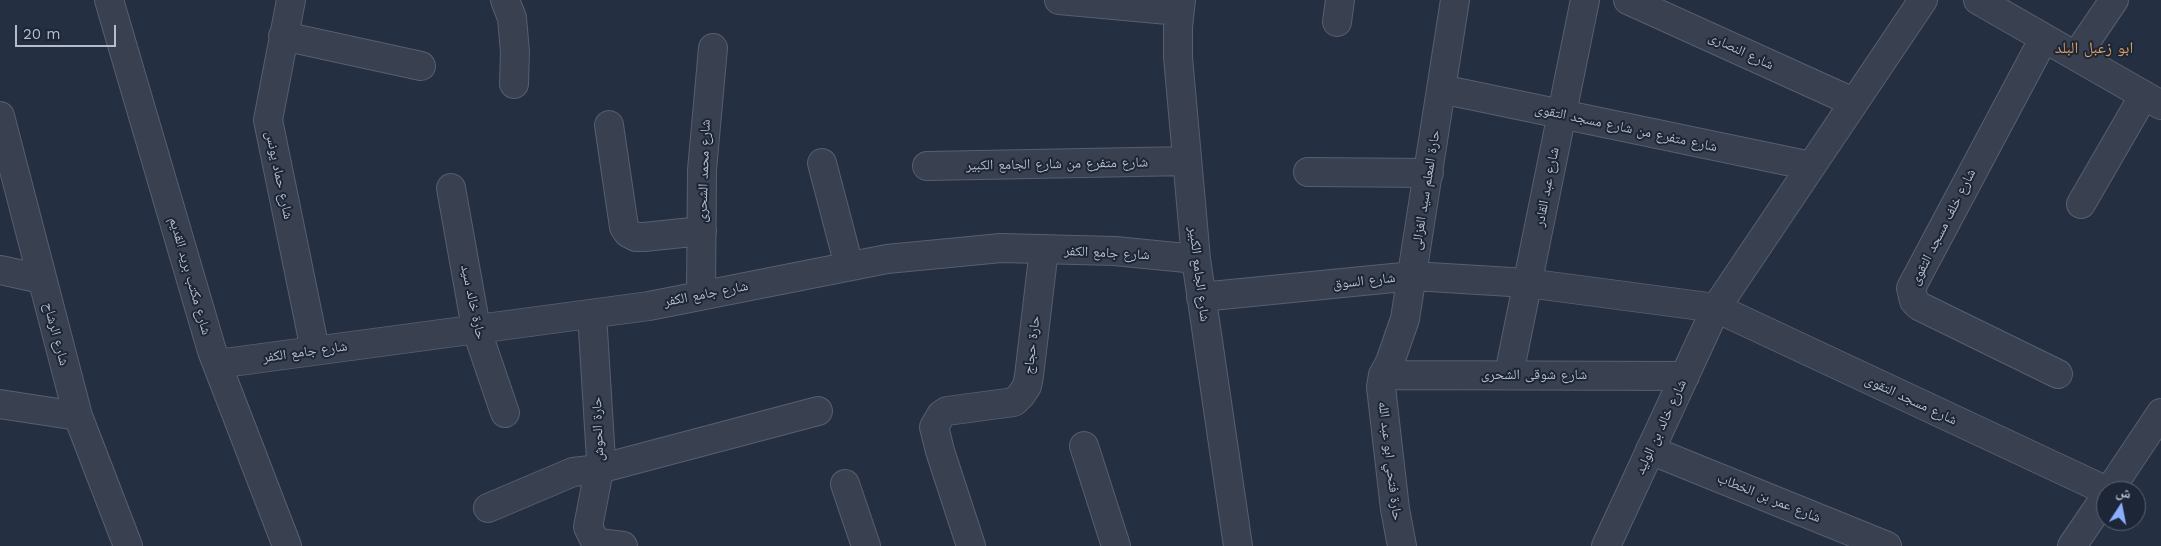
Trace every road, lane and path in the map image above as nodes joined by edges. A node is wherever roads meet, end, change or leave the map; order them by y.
1 (109, 0) edge
2 (290, 0) edge
3 (505, 0) edge
4 (1059, 0) edge
5 (1455, 0) edge
6 (1585, 0) edge
7 (1628, 0) edge
8 (1923, 0) edge
9 (1978, 0) edge
10 (2114, 0) edge
11 (1180, 6) edge
12 (1666, 8) edge
13 (284, 36) junction
14 (2044, 38) junction
15 (713, 48) dead end
16 (2076, 56) junction
17 (421, 66) dead end
18 (514, 84) dead end
19 (1441, 89) junction
20 (2152, 100) edge
21 (1853, 102) junction
22 (1562, 114) junction
23 (609, 125) dead end
24 (2, 132) edge
25 (1186, 162) junction
26 (822, 163) dead end
27 (927, 166) dead end
28 (1811, 166) junction
29 (1308, 172) dead end
30 (1428, 173) junction
31 (451, 188) dead end
32 (2081, 204) dead end
33 (702, 231) junction
34 (1044, 249) junction
35 (1196, 259) junction
36 (849, 266) junction
37 (0, 270) edge
38 (1413, 276) junction
39 (41, 278) junction
40 (1527, 283) junction
41 (701, 295) junction
42 (1201, 297) junction
43 (1716, 308) junction
44 (592, 314) junction
45 (476, 328) junction
46 (315, 350) junction
47 (217, 364) junction
48 (1509, 374) junction
49 (2058, 374) dead end
50 (1383, 375) junction
51 (1685, 376) junction
52 (0, 404) edge
53 (818, 411) dead end
54 (505, 413) dead end
55 (2161, 413) edge
56 (78, 416) junction
57 (1084, 446) dead end
58 (1650, 450) junction
59 (599, 469) junction
60 (2115, 481) edge
61 (845, 484) dead end
62 (2096, 485) edge
63 (488, 508) dead end
64 (2096, 511) edge
65 (128, 546) edge
66 (288, 546) edge
67 (623, 546) edge
68 (866, 546) edge
69 (971, 546) edge
70 (1116, 546) edge
71 (1238, 546) edge
72 (1402, 546) edge
73 (1606, 546) edge
74 (1887, 546) edge
75 (2072, 546) edge

1 - 47 street, شارع مكتب بريد القديم
2 - 13 street, شارع حماد يونس
3 - 18 street
4 - 11 street
5 - 19 street, حارة المعلم سيد الغزالى
6 - 22 street, شارع عبد القادر
7 - 12 street, شارع النصارى
8 - 21 street
9 - 14 street
10 - 16 street
11 - 25 street, شارع الجامع الكبير
12 - 21 street, شارع النصارى
13 - 17 street
13 - 46 street, شارع حماد يونس
14 - 16 street
14 - 49 street, شارع خلف مسجد التقوى
15 - 33 street, شارع محمد الشحرى
16 - 20 street
19 - 22 street, شارع متفرع من شارع مسجد التقوى
19 - 30 street, حارة المعلم سيد الغزالى
20 - 32 street
21 - 28 street
22 - 28 street, شارع متفرع من شارع مسجد التقوى
22 - 40 street, شارع عبد القادر
23 - 33 street
24 - 39 street, شارع الرشاح
25 - 27 street, شارع متفرع من شارع الجامع الكبير
25 - 35 street, شارع الجامع الكبير
26 - 36 street
28 - 43 street
29 - 30 street
30 - 38 street, حارة المعلم سيد الغزالى
31 - 45 street, حارة خالد سيد
33 - 41 street, شارع محمد الشحرى
34 - 35 street, شارع جامع الكفر
34 - 36 street, شارع جامع الكفر
34 - 69 street, حارة حجاج
35 - 42 street, شارع الجامع الكبير
36 - 41 street, شارع جامع الكفر
37 - 39 street
38 - 40 street, شارع السوق
38 - 42 street, شارع السوق
38 - 50 street, حارة المعلم سيد الغزالى
39 - 56 street, شارع الرشاح
40 - 43 street, شارع مسجد التقوى
40 - 48 street, شارع عبد القادر
41 - 44 street, شارع جامع الكفر
42 - 71 street, شارع الجامع الكبير
43 - 51 street, شارع خالد بن الوليد
43 - 62 street, شارع مسجد التقوى
44 - 45 street, شارع جامع الكفر
44 - 59 street, حارة الحوش
45 - 46 street, شارع جامع الكفر
45 - 54 street, حارة خالد سيد
46 - 47 street, شارع جامع الكفر
47 - 66 street, شارع مكتب بريد القديم
48 - 50 street, شارع شوقى الشحرى
48 - 51 street, شارع شوقى الشحرى
50 - 72 street, حارة فتحي ابو عبد الله
51 - 58 street, شارع خالد بن الوليد
52 - 56 street
53 - 59 street
55 - 60 street
56 - 65 street, شارع الرشاح
57 - 70 street
58 - 73 street, شارع خالد بن الوليد
58 - 74 street, شارع عمر بن الخطاب
59 - 63 street
59 - 67 street, حارة الحوش
61 - 68 street
64 - 75 street

